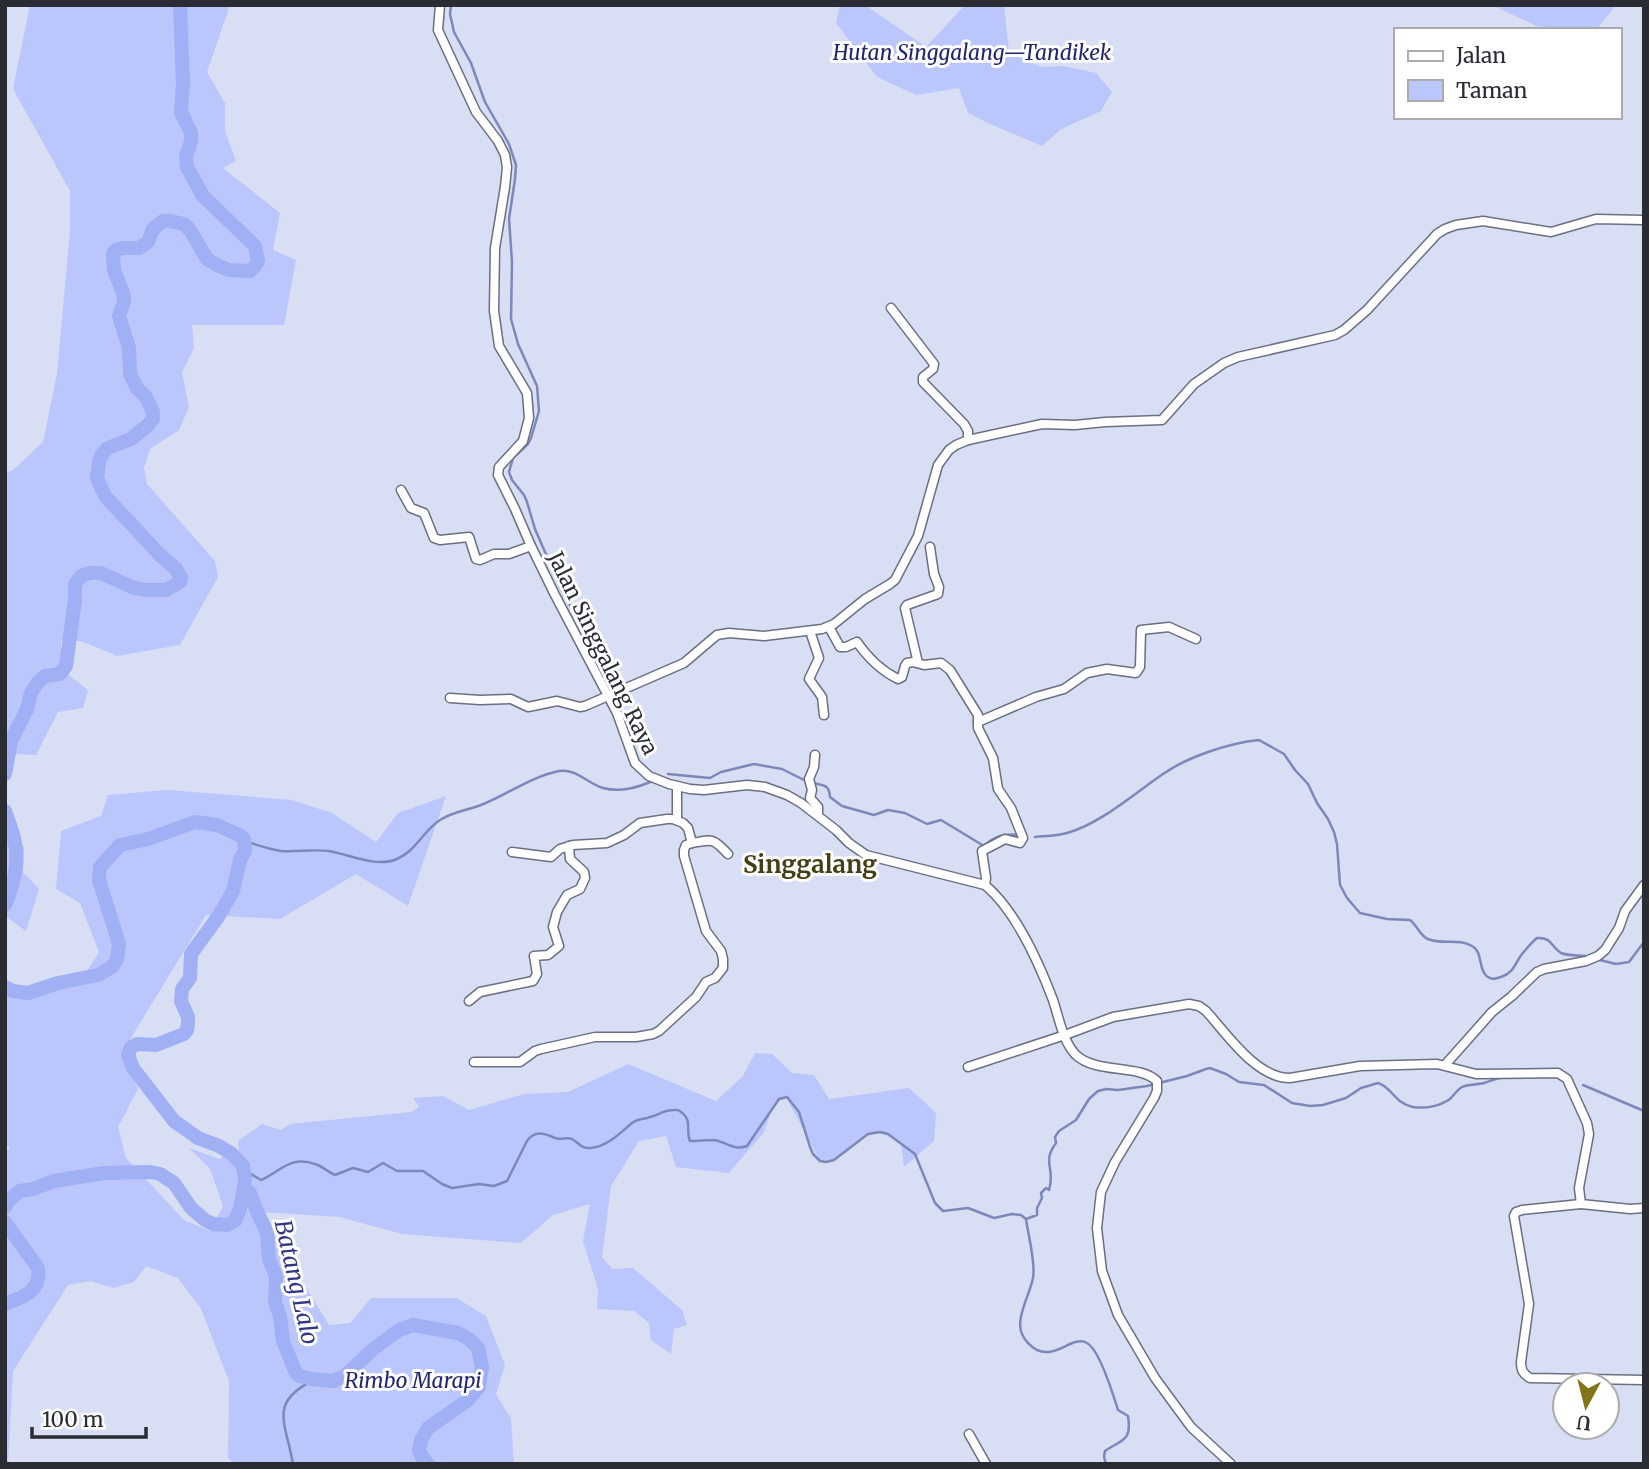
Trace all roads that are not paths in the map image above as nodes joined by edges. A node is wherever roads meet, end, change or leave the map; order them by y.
1 (440, 5) edge
2 (1644, 220) edge
3 (891, 308) dead end
4 (968, 440) junction
5 (401, 491) dead end
6 (531, 546) junction
7 (930, 547) dead end
8 (829, 627) junction
9 (810, 631) junction
10 (1196, 639) dead end
11 (918, 663) junction
12 (609, 696) junction
13 (450, 698) dead end
14 (824, 715) dead end
15 (978, 722) junction
16 (815, 755) dead end
17 (677, 786) junction
18 (818, 815) junction
19 (677, 820) junction
20 (692, 843) junction
21 (569, 846) junction
22 (512, 852) dead end
23 (728, 854) dead end
24 (985, 885) junction
25 (1644, 885) edge
26 (469, 1001) dead end
27 (1065, 1035) junction
28 (474, 1062) dead end
29 (1445, 1066) junction
30 (968, 1067) dead end
31 (1581, 1204) junction
32 (1644, 1208) edge
33 (1644, 1380) edge
34 (969, 1434) dead end
35 (986, 1464) edge
36 (1231, 1464) edge

1 - 6 street, Jalan Singgalang Raya
2 - 4 street
3 - 4 street
4 - 8 street
5 - 6 street
6 - 12 street, Jalan Singgalang Raya
7 - 11 street
8 - 9 street
8 - 11 street
9 - 12 street
9 - 14 street
10 - 15 street
11 - 15 street
12 - 13 street
12 - 17 street, Jalan Singgalang Raya
15 - 24 street
16 - 18 street
17 - 18 street, Jalan Singgalang Raya
17 - 19 street
18 - 24 street, Jalan Singgalang Raya
19 - 20 street
19 - 21 street
20 - 23 street
20 - 28 street
21 - 22 street
21 - 26 street
24 - 27 street
25 - 29 street
27 - 29 street
27 - 30 street
27 - 36 street
29 - 31 street
31 - 32 street
31 - 33 street
34 - 35 street

